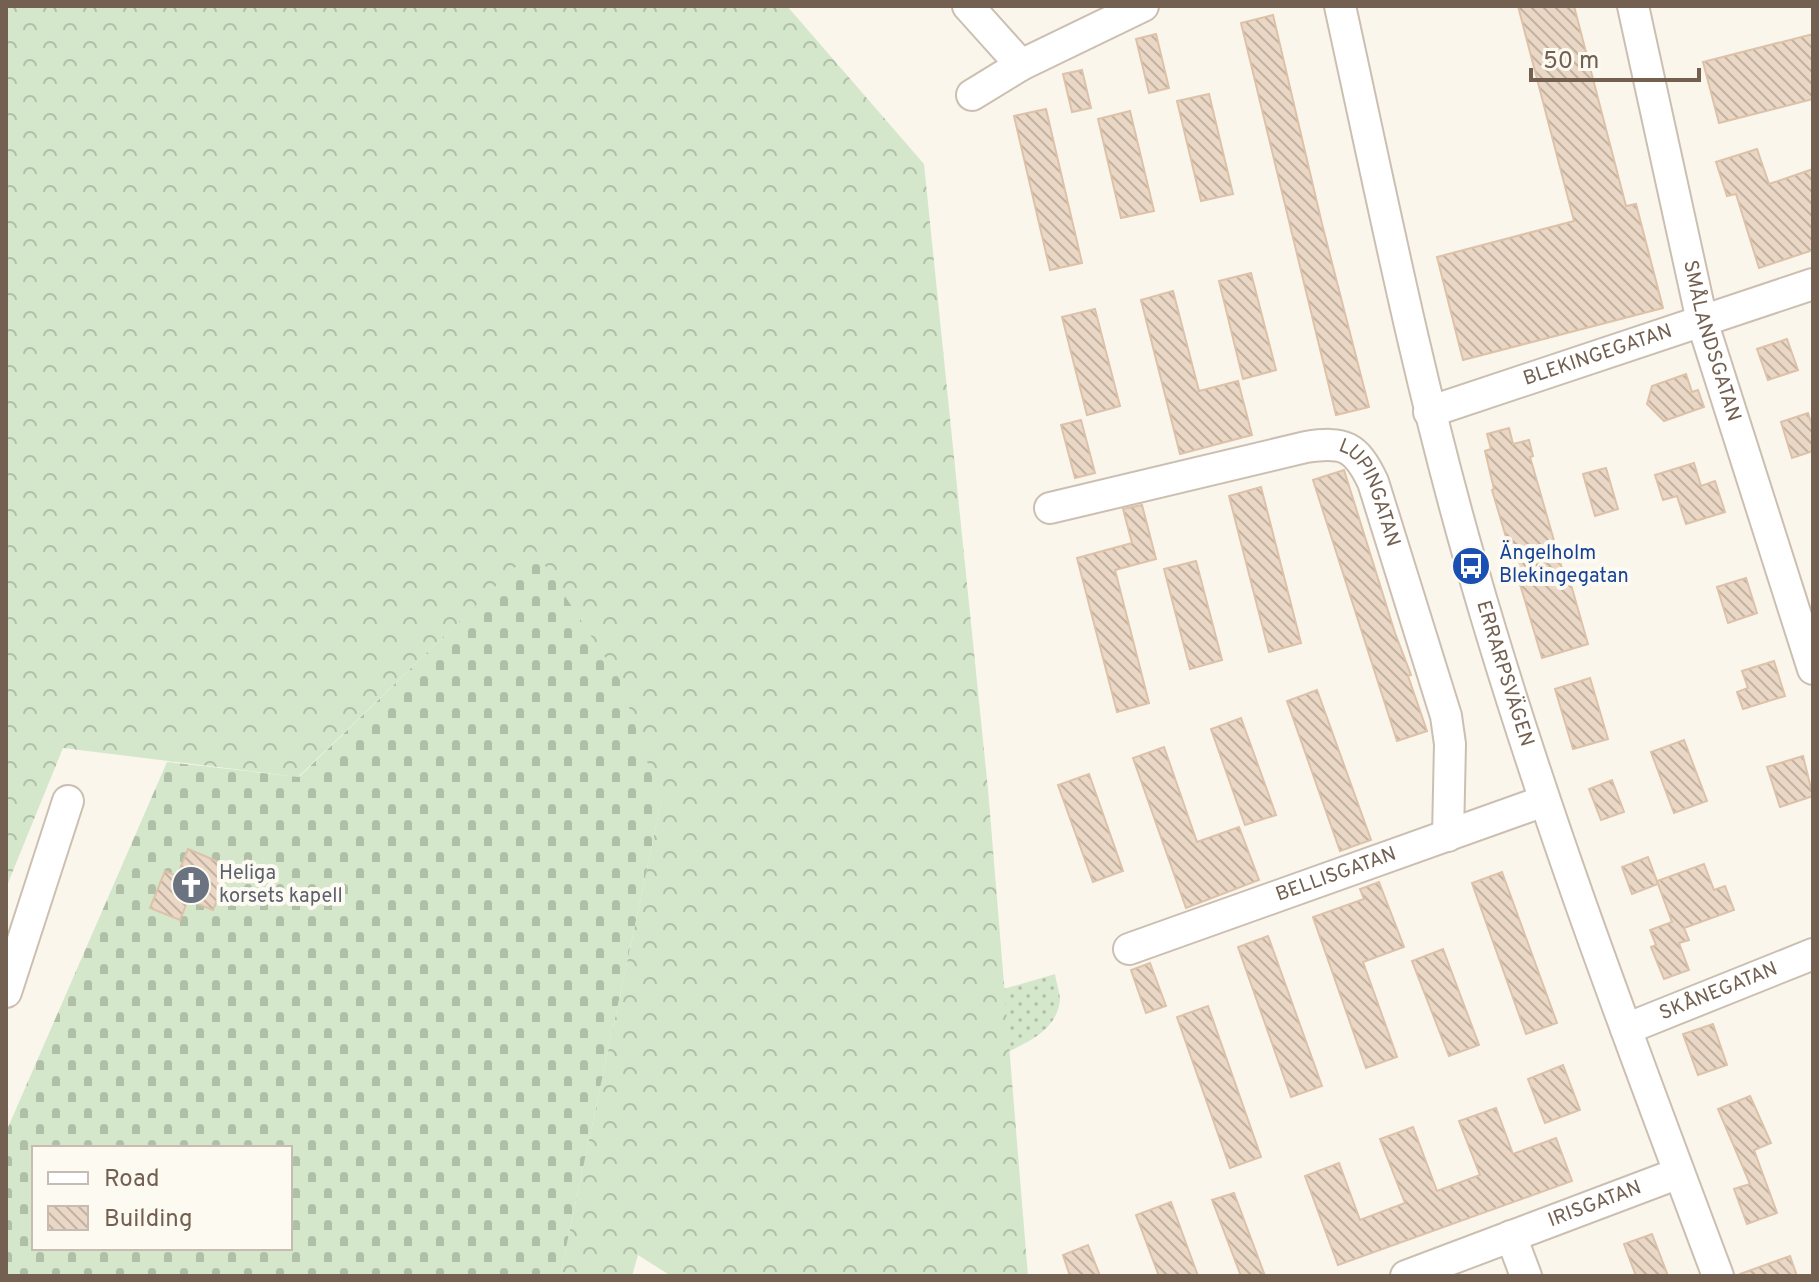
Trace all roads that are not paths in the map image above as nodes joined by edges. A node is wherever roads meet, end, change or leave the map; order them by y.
1 (968, 6) edge
2 (1143, 6) edge
3 (1340, 6) edge
4 (1633, 6) edge
5 (1021, 65) junction
6 (972, 95) dead end
7 (1813, 284) edge
8 (1702, 321) junction
9 (1429, 412) junction
10 (1050, 508) dead end
11 (1803, 600) edge
12 (1813, 669) edge
13 (68, 801) dead end
14 (1544, 801) junction
15 (1448, 836) junction
16 (1129, 949) dead end
17 (1813, 954) edge
18 (6, 992) edge
19 (1626, 1029) junction
20 (1679, 1173) junction
21 (1511, 1236) junction
22 (1406, 1276) edge
23 (1526, 1276) edge
24 (1718, 1276) edge

1 - 5 street
2 - 5 street
3 - 9 street, ERRARPSVÄGEN
4 - 8 street, SMÅLANDSGATAN
5 - 6 street
7 - 8 street, BLEKINGEGATAN
8 - 9 street, BLEKINGEGATAN
8 - 11 street, SMÅLANDSGATAN
9 - 14 street, ERRARPSVÄGEN
10 - 15 street, LUPINGATAN
11 - 12 street, SMÅLANDSGATAN
13 - 18 street
14 - 15 street, BELLISGATAN
14 - 19 street, ERRARPSVÄGEN
15 - 16 street, BELLISGATAN
17 - 19 street, SKÅNEGATAN
19 - 20 street, ERRARPSVÄGEN
20 - 21 street, IRISGATAN
20 - 24 street, ERRARPSVÄGEN
21 - 22 street, IRISGATAN
21 - 23 street

